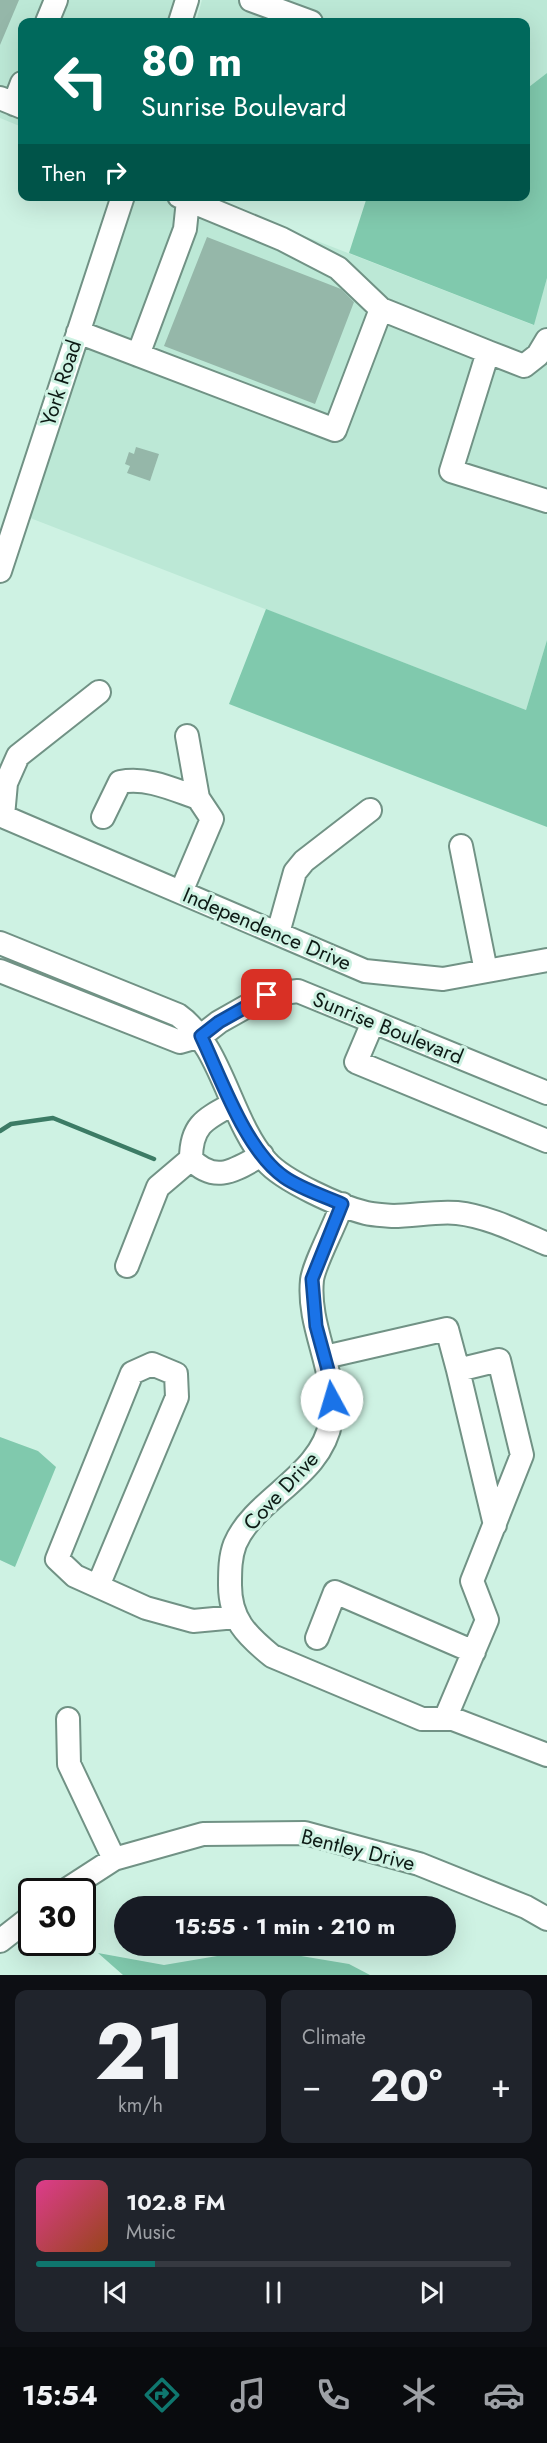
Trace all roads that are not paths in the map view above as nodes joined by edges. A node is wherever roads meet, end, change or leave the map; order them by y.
1 (56, 0) edge
2 (187, 0) edge
3 (251, 0) edge
4 (49, 18) edge
5 (181, 18) edge
6 (300, 18) edge
7 (121, 201) edge
8 (184, 201) edge
9 (191, 201) edge
10 (381, 309) junction
11 (78, 332) junction
12 (547, 339) edge
13 (488, 352) junction
14 (138, 355) junction
15 (547, 501) edge
16 (9, 510) edge
17 (0, 570) edge
18 (99, 692) dead end
19 (187, 736) dead end
20 (198, 798) junction
21 (370, 810) dead end
22 (1, 815) edge
23 (103, 817) dead end
24 (460, 846) dead end
25 (181, 892) junction
26 (278, 933) junction
27 (0, 943) edge
28 (547, 960) edge
29 (0, 971) edge
30 (486, 971) junction
31 (373, 1022) junction
32 (201, 1036) junction
33 (547, 1093) edge
34 (233, 1104) junction
35 (547, 1141) edge
36 (262, 1155) junction
37 (191, 1160) junction
38 (342, 1204) junction
39 (547, 1244) edge
40 (127, 1266) dead end
41 (325, 1357) junction
42 (458, 1370) junction
43 (495, 1525) junction
44 (98, 1586) junction
45 (236, 1617) junction
46 (317, 1638) dead end
47 (474, 1652) junction
48 (68, 1719) dead end
49 (445, 1719) junction
50 (547, 1755) edge
51 (114, 1859) junction
52 (85, 1878) edge
53 (547, 1918) edge
54 (18, 1927) edge
55 (0, 1941) edge

1 - 4 street
2 - 5 street
3 - 6 street
7 - 11 street, York Road
8 - 14 street
9 - 10 street
10 - 13 street
10 - 14 street
11 - 14 street
11 - 16 street, York Road
12 - 13 street
13 - 15 street
16 - 17 street, York Road
18 - 22 street
19 - 20 street
20 - 23 street
20 - 25 street
21 - 26 street
22 - 25 street, Independence Drive
24 - 30 street
25 - 26 street, Independence Drive
26 - 30 street, Independence Drive
27 - 32 street
28 - 30 street, Independence Drive
29 - 32 street, Sunrise Boulevard
31 - 32 street, Sunrise Boulevard
31 - 33 street, Sunrise Boulevard
31 - 35 street
32 - 34 street
34 - 36 street
34 - 37 street
36 - 37 street
36 - 38 street
37 - 40 street
38 - 39 street
38 - 41 street, Cove Drive
41 - 42 street
41 - 45 street, Cove Drive
42 - 43 street
42 - 43 street
43 - 47 street
44 - 44 street
44 - 45 street
45 - 49 street, Cove Drive
46 - 47 street
47 - 49 street
48 - 51 street
49 - 50 street, Cove Drive
51 - 52 street, Bentley Drive
51 - 53 street, Bentley Drive
54 - 55 street

